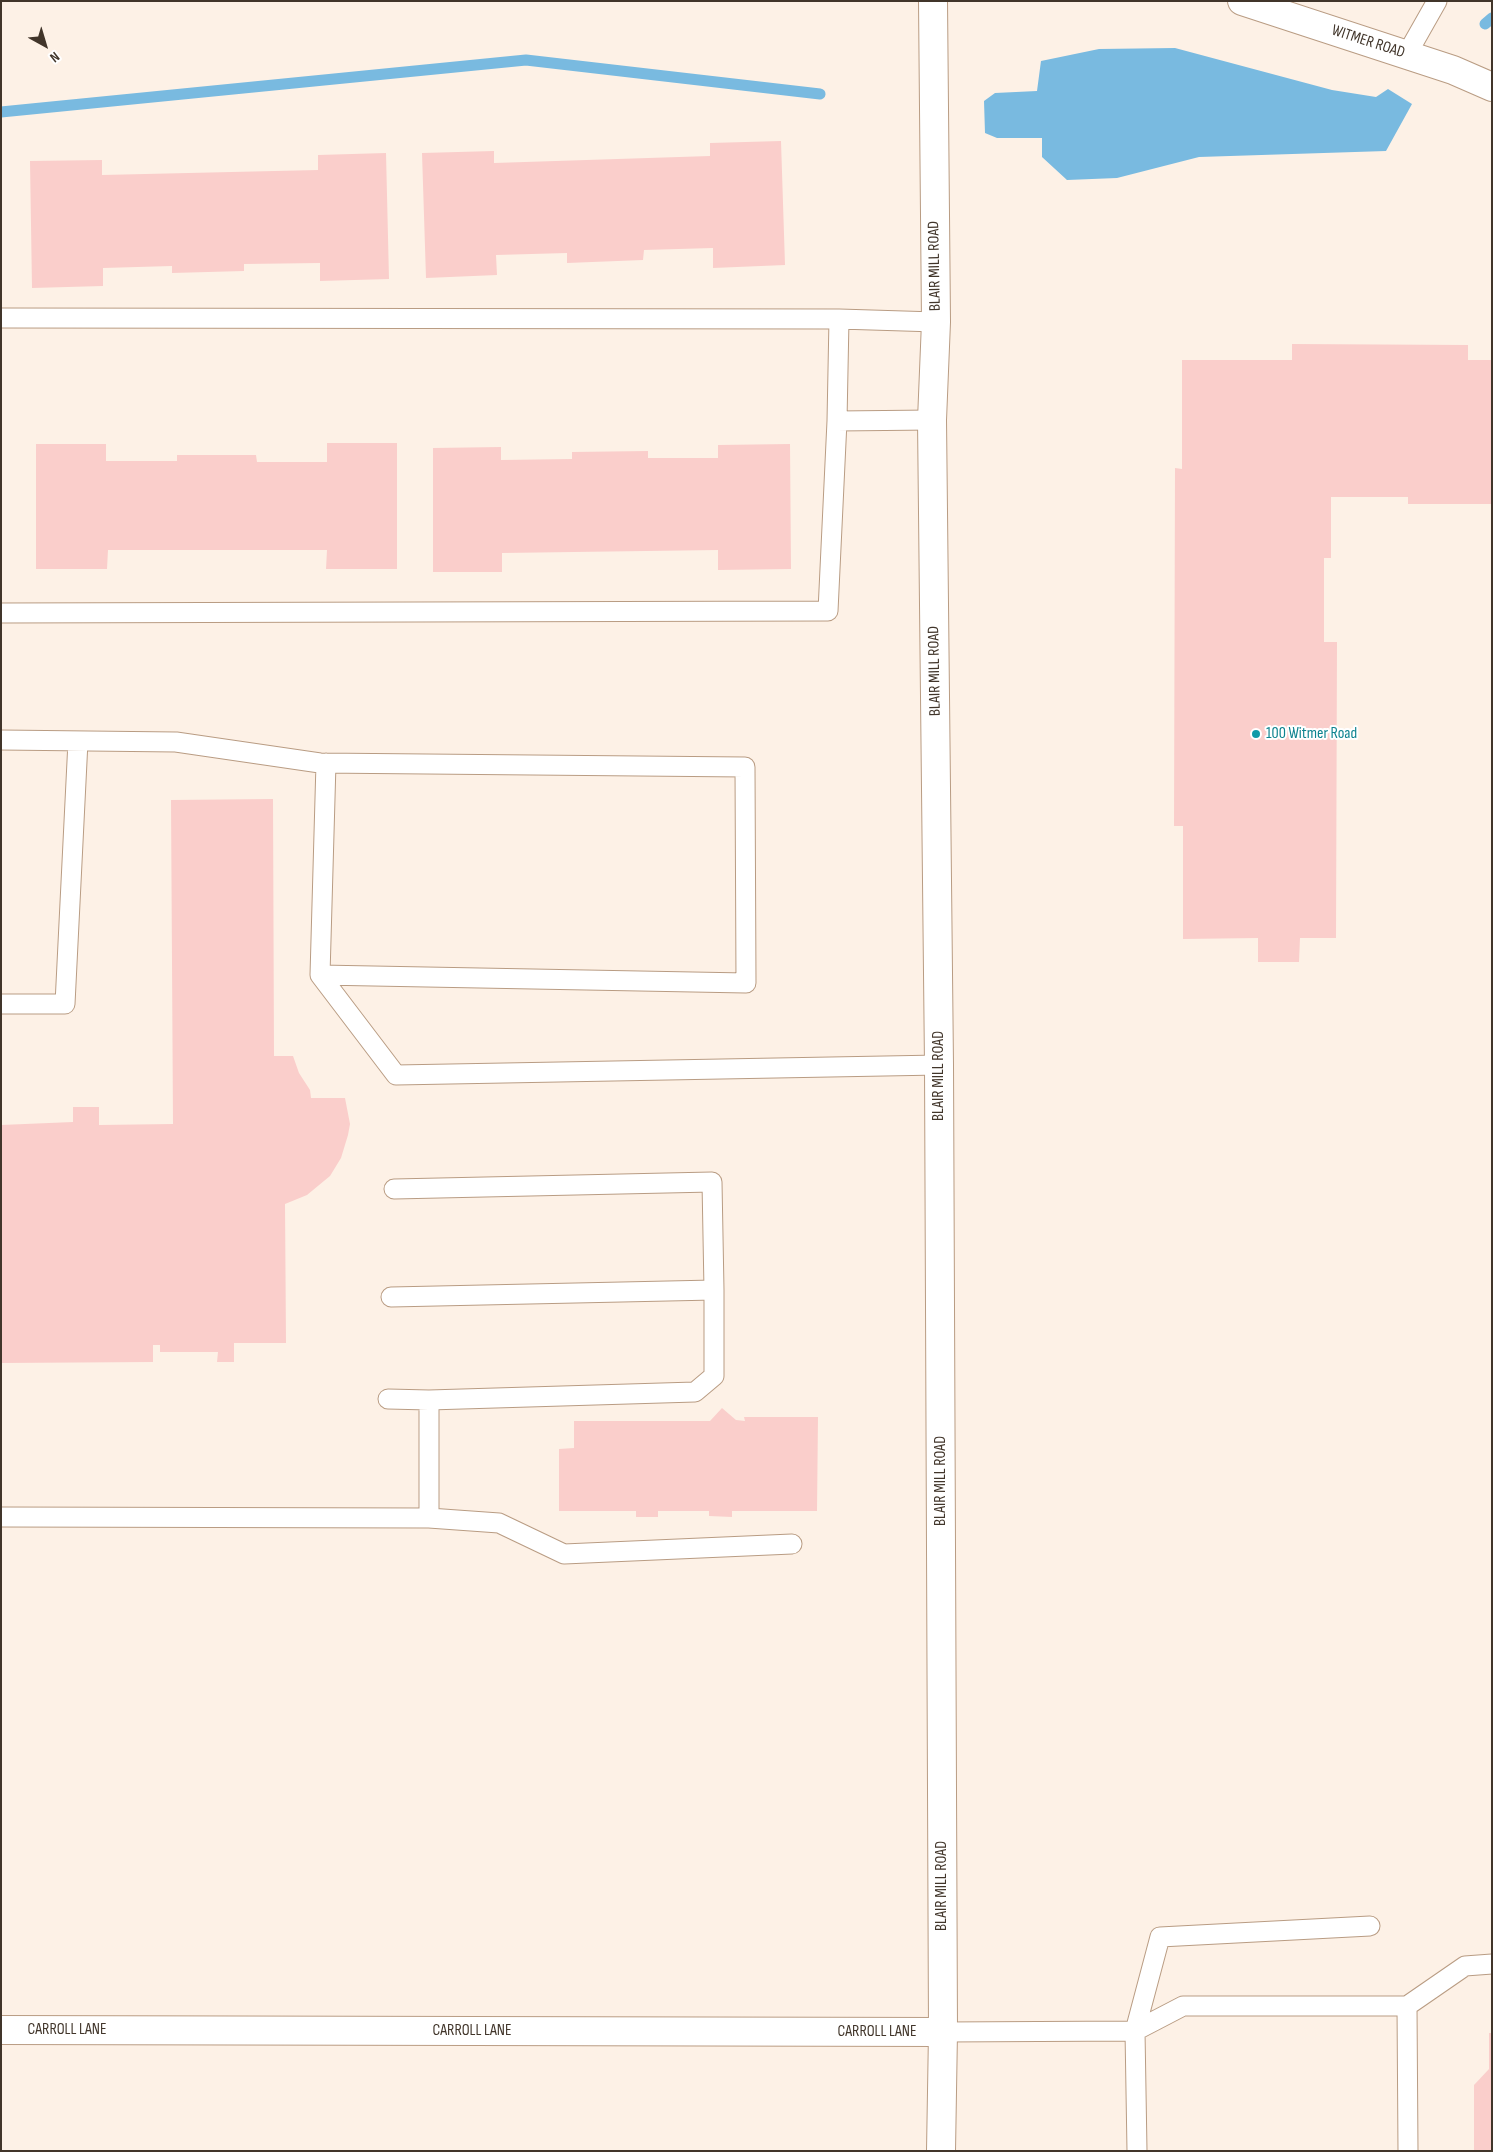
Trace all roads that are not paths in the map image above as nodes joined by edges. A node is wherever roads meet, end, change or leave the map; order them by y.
1 (933, 1) edge
2 (1242, 1) edge
3 (1437, 1) edge
4 (1407, 54) junction
5 (1492, 87) edge
6 (1, 318) edge
7 (839, 320) junction
8 (936, 322) junction
9 (932, 420) junction
10 (837, 421) junction
11 (1, 613) edge
12 (1, 740) edge
13 (78, 741) junction
14 (326, 763) junction
15 (320, 975) junction
16 (1, 1004) edge
17 (939, 1065) junction
18 (394, 1189) dead end
19 (714, 1290) junction
20 (391, 1297) dead end
21 (388, 1399) dead end
22 (429, 1400) junction
23 (1, 1517) edge
24 (429, 1518) junction
25 (792, 1544) dead end
26 (1370, 1926) dead end
27 (1492, 1964) edge
28 (1407, 2006) junction
29 (1, 2030) edge
30 (1135, 2030) junction
31 (943, 2032) junction
32 (941, 2151) edge
33 (1137, 2151) edge
34 (1408, 2151) edge

1 - 8 main road, BLAIR MILL ROAD
2 - 4 main road, WITMER ROAD
3 - 4 lane
4 - 5 main road, WITMER ROAD
6 - 7 lane
7 - 8 lane
7 - 10 lane
8 - 9 main road, BLAIR MILL ROAD
9 - 10 lane
9 - 17 main road, BLAIR MILL ROAD
10 - 11 lane
12 - 13 lane
13 - 14 lane
13 - 16 lane
14 - 15 lane
14 - 15 lane
15 - 17 lane
17 - 31 main road, BLAIR MILL ROAD
18 - 19 lane
19 - 20 lane
19 - 22 lane
21 - 22 lane
22 - 24 lane
23 - 24 lane
24 - 25 lane
26 - 30 lane
27 - 28 lane
28 - 30 lane
28 - 34 lane
29 - 31 main road, CARROLL LANE
30 - 31 lane
30 - 33 lane
31 - 32 main road, BLAIR MILL ROAD

